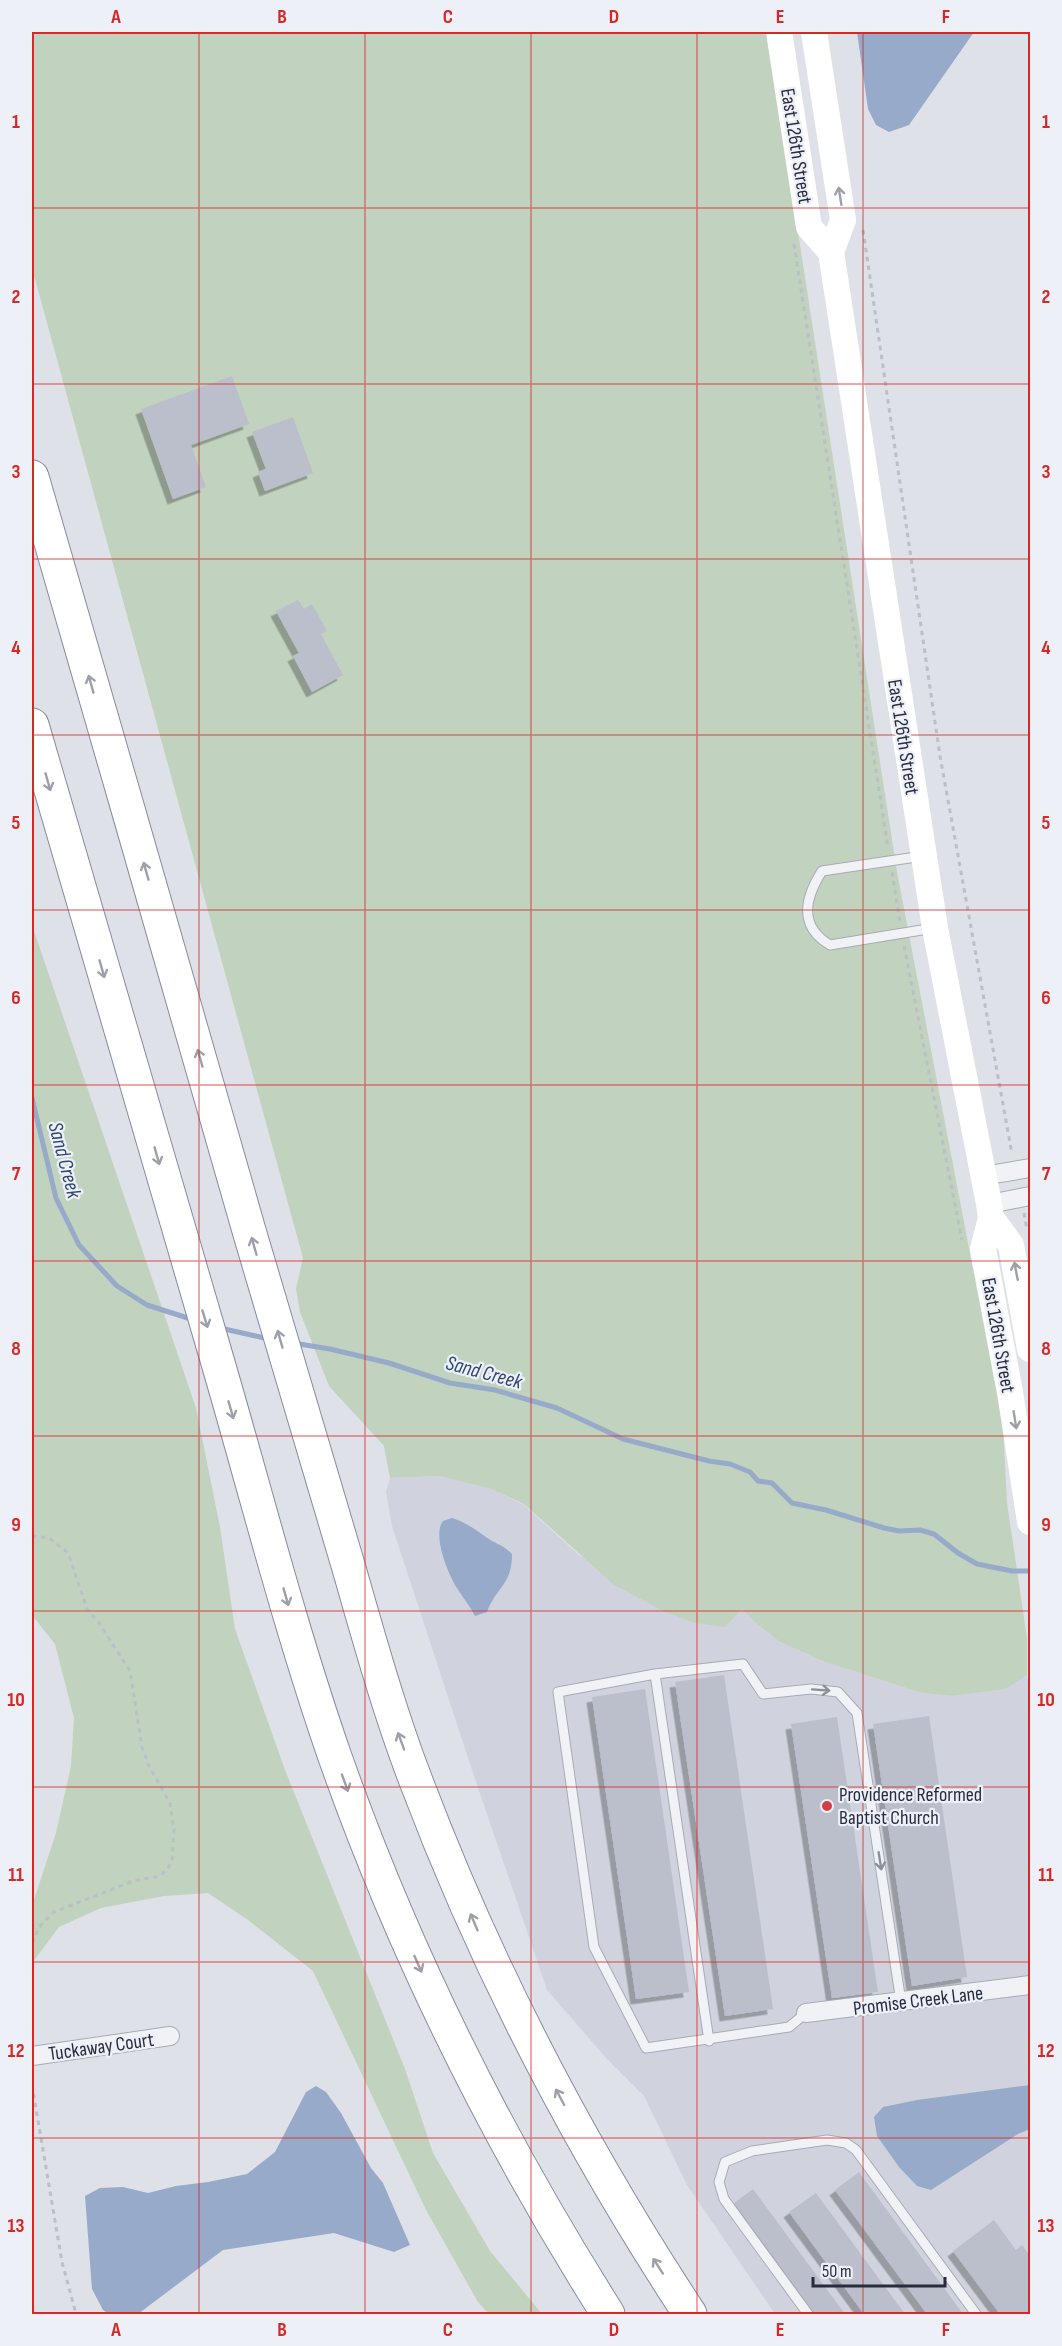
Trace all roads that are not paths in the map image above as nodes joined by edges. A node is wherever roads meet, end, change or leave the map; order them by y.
1 (779, 32) edge
2 (814, 32) edge
3 (831, 252) junction
4 (32, 477) edge
5 (32, 725) edge
6 (923, 856) junction
7 (935, 928) junction
8 (1023, 1169) edge
9 (983, 1176) junction
10 (1026, 1197) edge
11 (990, 1211) junction
12 (1030, 1349) edge
13 (1030, 1516) edge
14 (655, 1674) junction
15 (1030, 1985) edge
16 (901, 2002) junction
17 (806, 2013) joint
18 (170, 2036) dead end
19 (709, 2041) junction
20 (32, 2056) edge
21 (608, 2314) edge
22 (690, 2314) edge
23 (808, 2314) edge
24 (976, 2314) edge

1 - 3 main road, East 126th Street
3 -> 2 main road, East 126th Street
3 - 6 main road, East 126th Street
22 -> 4 highway
5 -> 21 highway
6 - 7 main road, East 126th Street
6 - 7 lane
7 - 9 main road, East 126th Street
8 - 9 street
9 - 11 main road, East 126th Street
10 - 11 street
12 -> 11 main road, East 126th Street
11 -> 13 main road, East 126th Street
14 -> 16 lane
14 - 19 lane
14 - 19 lane
15 - 16 street, Promise Creek Lane
16 - 17 street, Promise Creek Lane
17 - 19 lane
18 - 20 street, Tuckaway Court
23 - 24 lane

